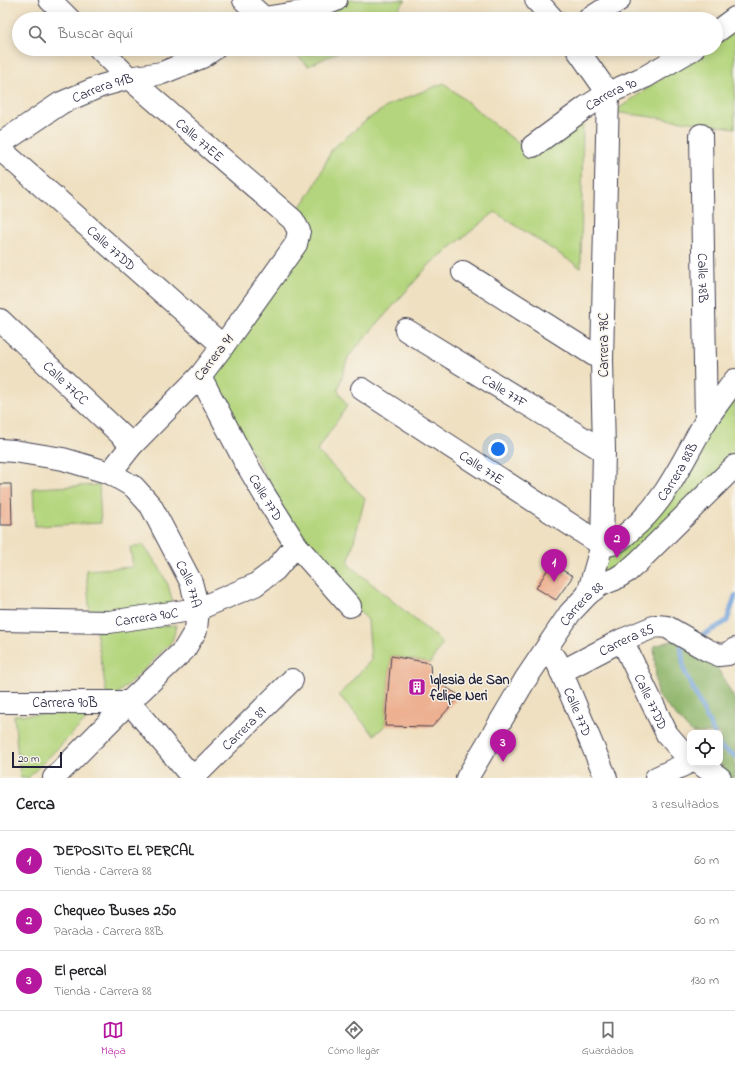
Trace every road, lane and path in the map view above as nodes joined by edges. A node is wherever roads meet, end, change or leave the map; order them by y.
1 (50, 0) edge
2 (244, 0) edge
3 (285, 0) edge
4 (336, 0) edge
5 (536, 0) edge
6 (619, 0) edge
7 (62, 12) edge
8 (256, 12) edge
9 (271, 12) edge
10 (298, 12) edge
11 (547, 12) edge
12 (600, 12) edge
13 (735, 18) edge
14 (723, 27) edge
15 (107, 56) edge
16 (204, 56) edge
17 (582, 56) edge
18 (681, 56) edge
19 (129, 78) junction
20 (608, 93) junction
21 (701, 135) dead end
22 (0, 144) edge
23 (533, 146) dead end
24 (0, 149) edge
25 (299, 231) joint
26 (463, 272) dead end
27 (0, 320) edge
28 (406, 330) dead end
29 (223, 346) junction
30 (602, 360) junction
31 (200, 376) junction
32 (735, 380) edge
33 (362, 389) dead end
34 (706, 421) junction
35 (132, 445) junction
36 (0, 450) edge
37 (604, 451) junction
38 (735, 466) edge
39 (110, 473) junction
40 (296, 545) junction
41 (602, 545) junction
42 (588, 594) junction
43 (350, 606) dead end
44 (198, 609) junction
45 (0, 620) edge
46 (622, 640) junction
47 (549, 645) junction
48 (735, 649) edge
49 (561, 672) junction
50 (292, 680) dead end
51 (0, 702) edge
52 (129, 702) junction
53 (687, 755) edge
54 (687, 763) edge
55 (703, 766) edge
56 (54, 778) edge
57 (467, 778) edge
58 (606, 778) edge
59 (656, 778) edge
60 (720, 778) edge

1 - 7 street
2 - 8 street
3 - 9 street
4 - 10 street
5 - 11 street
6 - 12 street
13 - 14 street
15 - 19 street, Calle 77EE
16 - 19 street, Carrera 91B
17 - 20 street
18 - 20 street, Carrera 90
19 - 22 street, Carrera 91B
19 - 25 street, Calle 77EE
20 - 23 street, Carrera 90
20 - 30 street, Carrera 78C
21 - 34 street, Calle 78B
24 - 29 street, Calle 77DD
25 - 29 street, Carrera 91
26 - 30 street
27 - 35 street, Calle 77CC
28 - 37 street, Calle 77F
29 - 31 street, Carrera 91
30 - 37 street, Carrera 78C
31 - 35 street, Carrera 91
31 - 40 street, Calle 77D
32 - 34 street, Carrera 88B
33 - 41 street, Calle 77E
34 - 41 street, Carrera 88B
35 - 39 street, Carrera 91
36 - 39 street, Calle 77A
37 - 41 street, Carrera 78C
38 - 42 street, Carrera 88
39 - 44 street, Calle 77A
40 - 43 street, Calle 77D
40 - 44 street, Carrera 90C
41 - 42 street, Carrera 78C
42 - 47 street, Carrera 88
44 - 45 street, Carrera 90C
44 - 52 street, Calle 77A
46 - 48 street, Carrera 85
46 - 49 street, Carrera 85
46 - 53 street, Calle 77DD
47 - 49 street, Calle 77D
47 - 57 street, Carrera 88
49 - 58 street, Calle 77D
50 - 52 street, Carrera 89
51 - 52 street, Carrera 90B
52 - 56 street, Calle 77A
54 - 59 street
55 - 60 street

